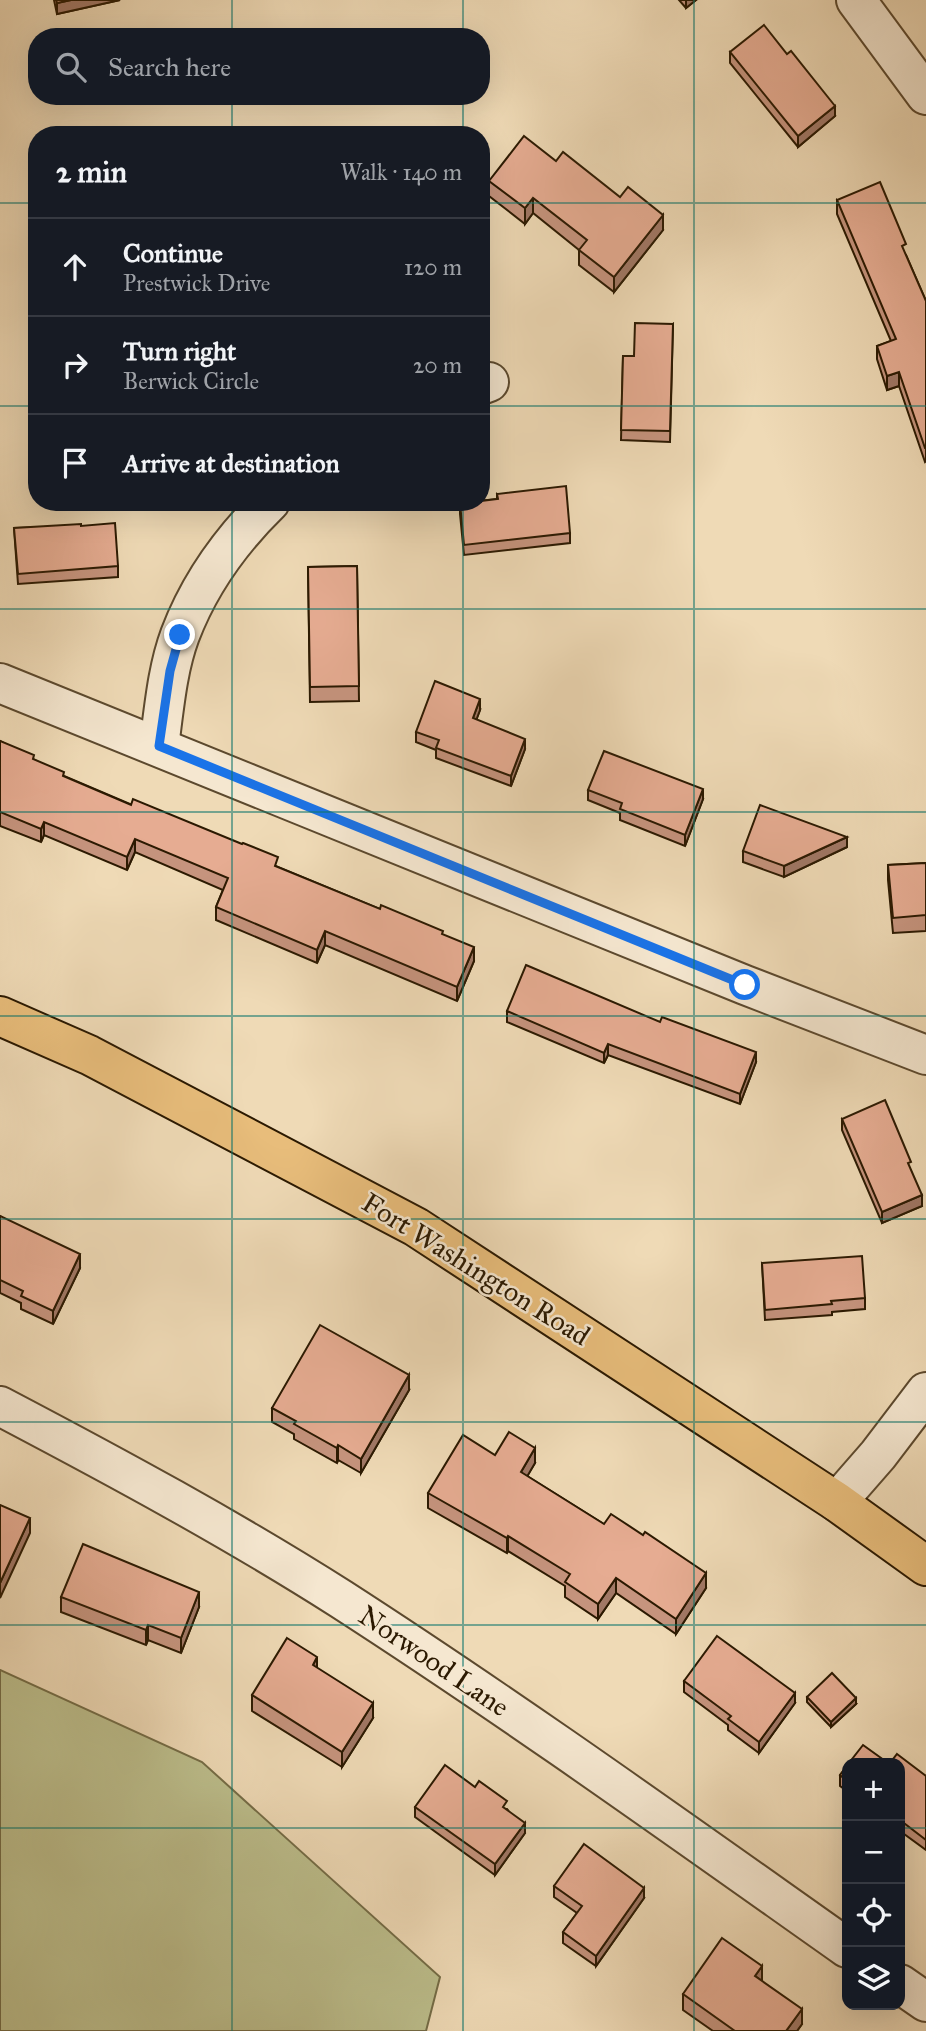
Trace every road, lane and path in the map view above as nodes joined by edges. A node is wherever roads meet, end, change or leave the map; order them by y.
1 (856, 0) edge
2 (926, 95) edge
3 (261, 511) edge
4 (0, 683) edge
5 (159, 746) junction
6 (0, 1016) edge
7 (926, 1055) edge
8 (926, 1392) edge
9 (0, 1406) edge
10 (837, 1502) junction
11 (926, 1566) edge
12 (846, 1947) edge
13 (905, 1987) edge
14 (926, 2002) edge

1 - 2 street
3 - 5 street
4 - 5 street
5 - 7 street
6 - 10 main road, Fort Washington Road
8 - 10 street
9 - 12 street, Norwood Lane
10 - 11 main road, Fort Washington Road
13 - 14 street

